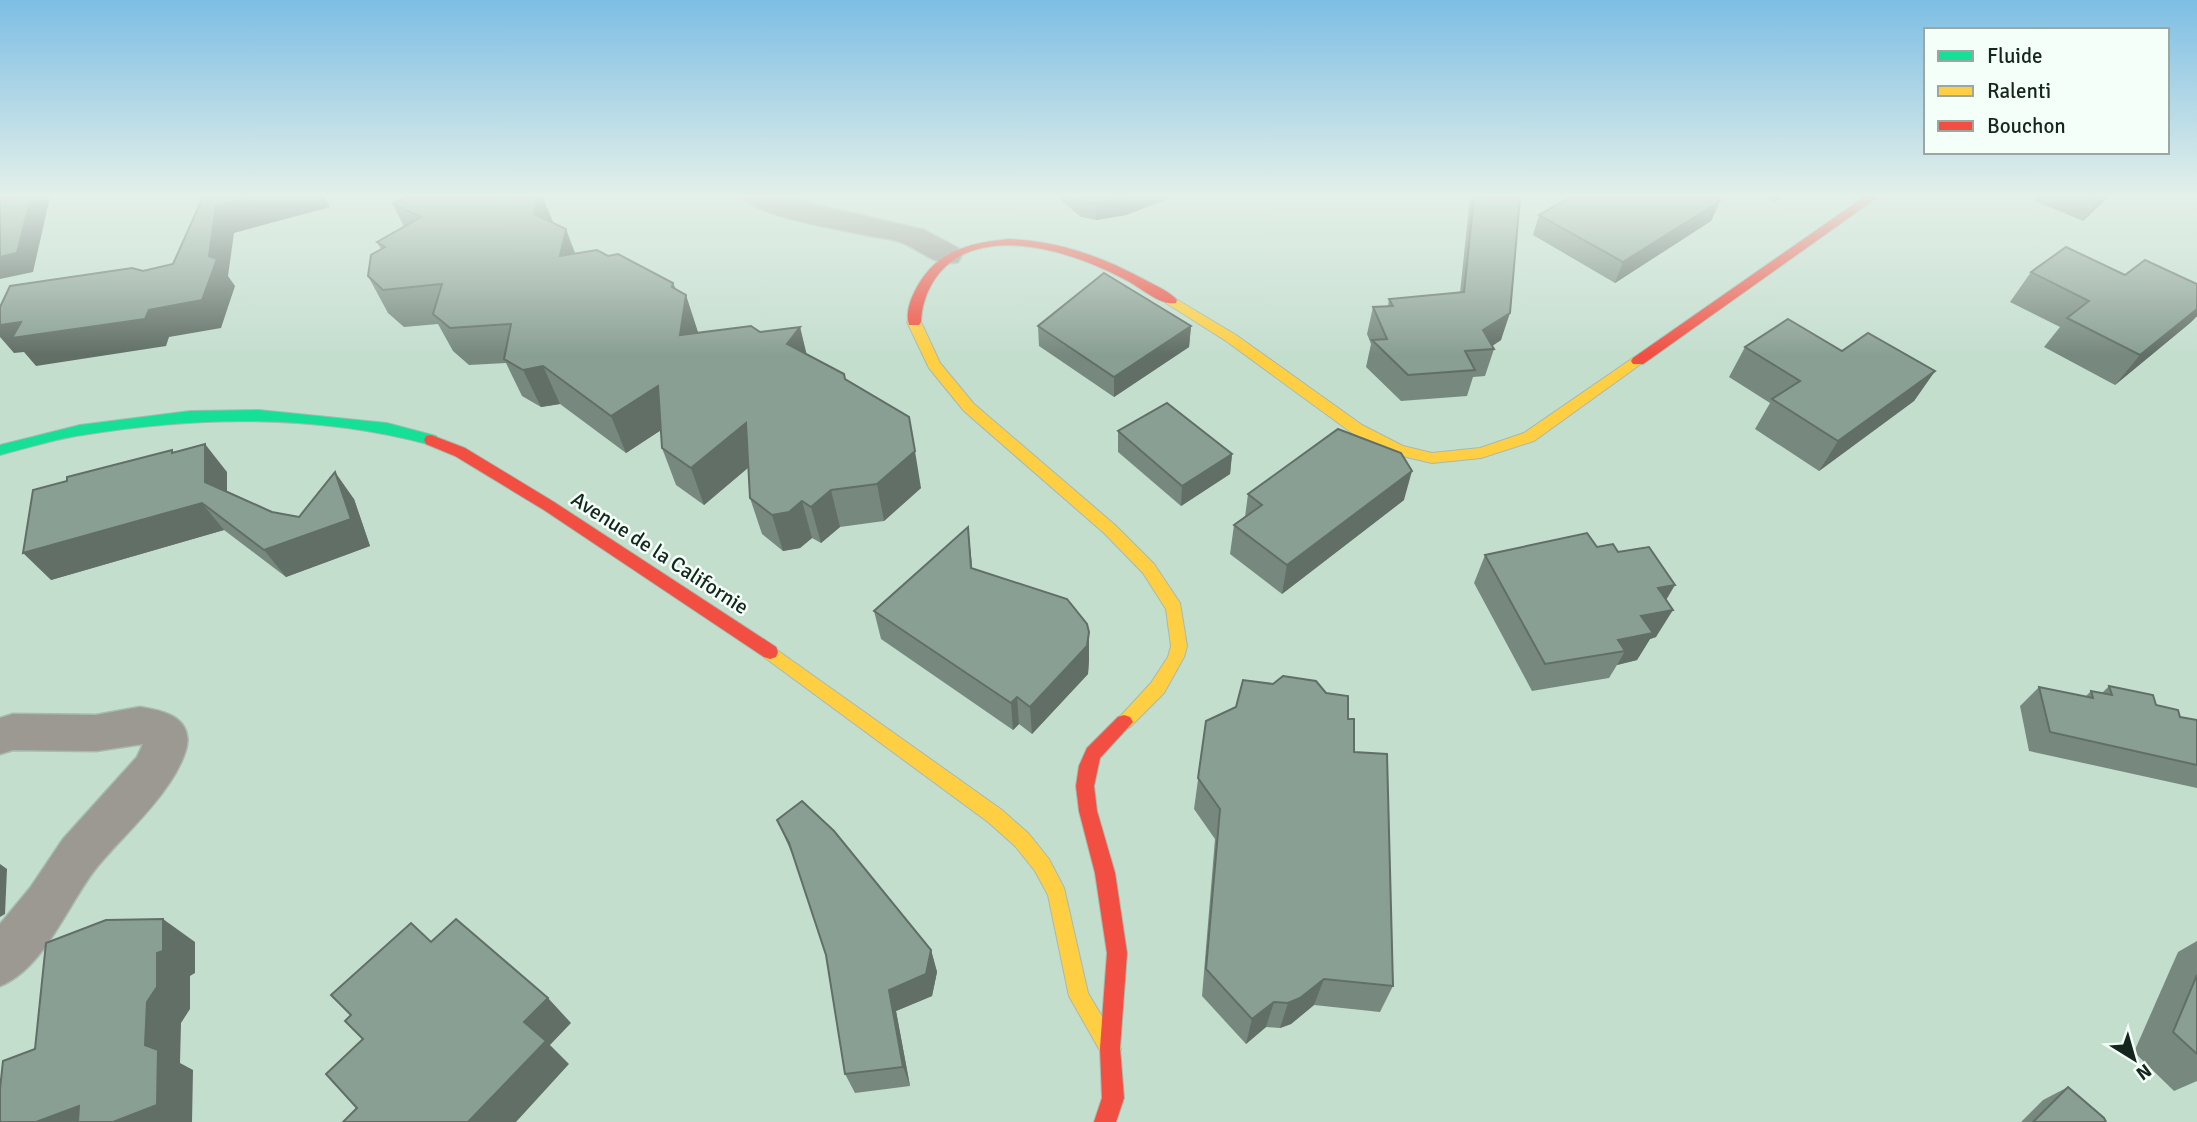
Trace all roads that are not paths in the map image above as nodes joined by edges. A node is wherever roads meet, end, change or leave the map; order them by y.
1 (937, 249) edge
2 (969, 249) edge
3 (1066, 249) edge
4 (1797, 249) edge
5 (947, 255) junction
6 (0, 450) edge
7 (0, 736) edge
8 (0, 962) edge
9 (1111, 1098) edge

1 - 5 street
2 - 5 street
3 - 4 street
5 - 9 street
6 - 9 street, Avenue de la Californie
7 - 8 street

